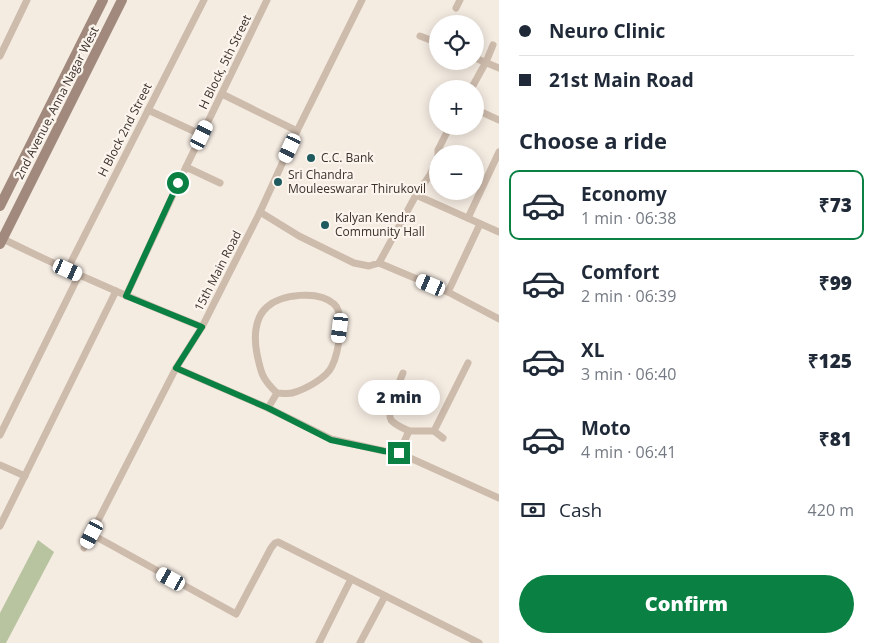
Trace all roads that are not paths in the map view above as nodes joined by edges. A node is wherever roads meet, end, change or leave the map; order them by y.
1 (28, 0) edge
2 (103, 0) edge
3 (122, 0) edge
4 (204, 0) edge
5 (267, 0) edge
6 (362, 0) edge
7 (460, 0) edge
8 (456, 8) dead end
9 (420, 36) dead end
10 (429, 40) edge
11 (493, 45) dead end
12 (0, 56) edge
13 (486, 62) junction
14 (499, 68) edge
15 (476, 80) edge
16 (222, 94) junction
17 (148, 110) junction
18 (484, 113) edge
19 (499, 120) edge
20 (297, 131) junction
21 (202, 135) junction
22 (499, 152) edge
23 (186, 167) junction
24 (429, 176) edge
25 (220, 183) dead end
26 (416, 195) junction
27 (0, 206) edge
28 (260, 212) junction
29 (468, 218) junction
30 (480, 224) junction
31 (499, 232) edge
32 (1, 242) edge
33 (379, 262) junction
34 (68, 270) junction
35 (78, 275) junction
36 (116, 291) junction
37 (448, 292) junction
38 (126, 296) junction
39 (499, 319) edge
40 (202, 327) junction
41 (468, 363) dead end
42 (176, 368) junction
43 (403, 373) dead end
44 (277, 393) junction
45 (268, 408) junction
46 (409, 431) junction
47 (434, 431) junction
48 (0, 435) edge
49 (443, 438) dead end
50 (399, 453) junction
51 (0, 465) edge
52 (25, 476) junction
53 (499, 498) edge
54 (0, 526) edge
55 (92, 534) junction
56 (84, 548) dead end
57 (351, 579) junction
58 (385, 596) junction
59 (319, 643) edge
60 (360, 643) edge
61 (480, 643) edge

1 - 12 street
2 - 27 main road, 2nd Avenue, Anna Nagar West
3 - 32 main road, 2nd Avenue, Anna Nagar West
4 - 17 street, H Block 2nd Street
5 - 16 street, H Block, 5th Street
6 - 20 street, 15th Main Road
7 - 8 street
9 - 10 street
11 - 13 street
13 - 14 street
13 - 15 street
16 - 20 street
16 - 21 street, H Block, 5th Street
17 - 21 street
17 - 34 street, H Block 2nd Street
18 - 19 street
20 - 28 street, 15th Main Road
21 - 23 street, H Block, 5th Street
22 - 29 street
23 - 25 street
23 - 38 street, H Block, 5th Street
24 - 26 street
26 - 29 street
26 - 33 street
28 - 33 street
28 - 40 street, 15th Main Road
29 - 30 street
30 - 31 street
30 - 37 street
32 - 34 street
33 - 37 street
34 - 35 street
35 - 36 street
35 - 48 street
36 - 38 street
36 - 52 street
37 - 39 street
38 - 40 street
40 - 42 street, 15th Main Road
41 - 47 street
42 - 45 street
42 - 55 street, 15th Main Road
43 - 46 street
44 - 44 street
44 - 45 street
45 - 50 street
46 - 47 street
46 - 50 street
47 - 49 street
50 - 53 street
51 - 52 street
52 - 54 street
55 - 56 street, 15th Main Road
55 - 57 street
57 - 58 street
57 - 59 street
58 - 60 street
58 - 61 street

